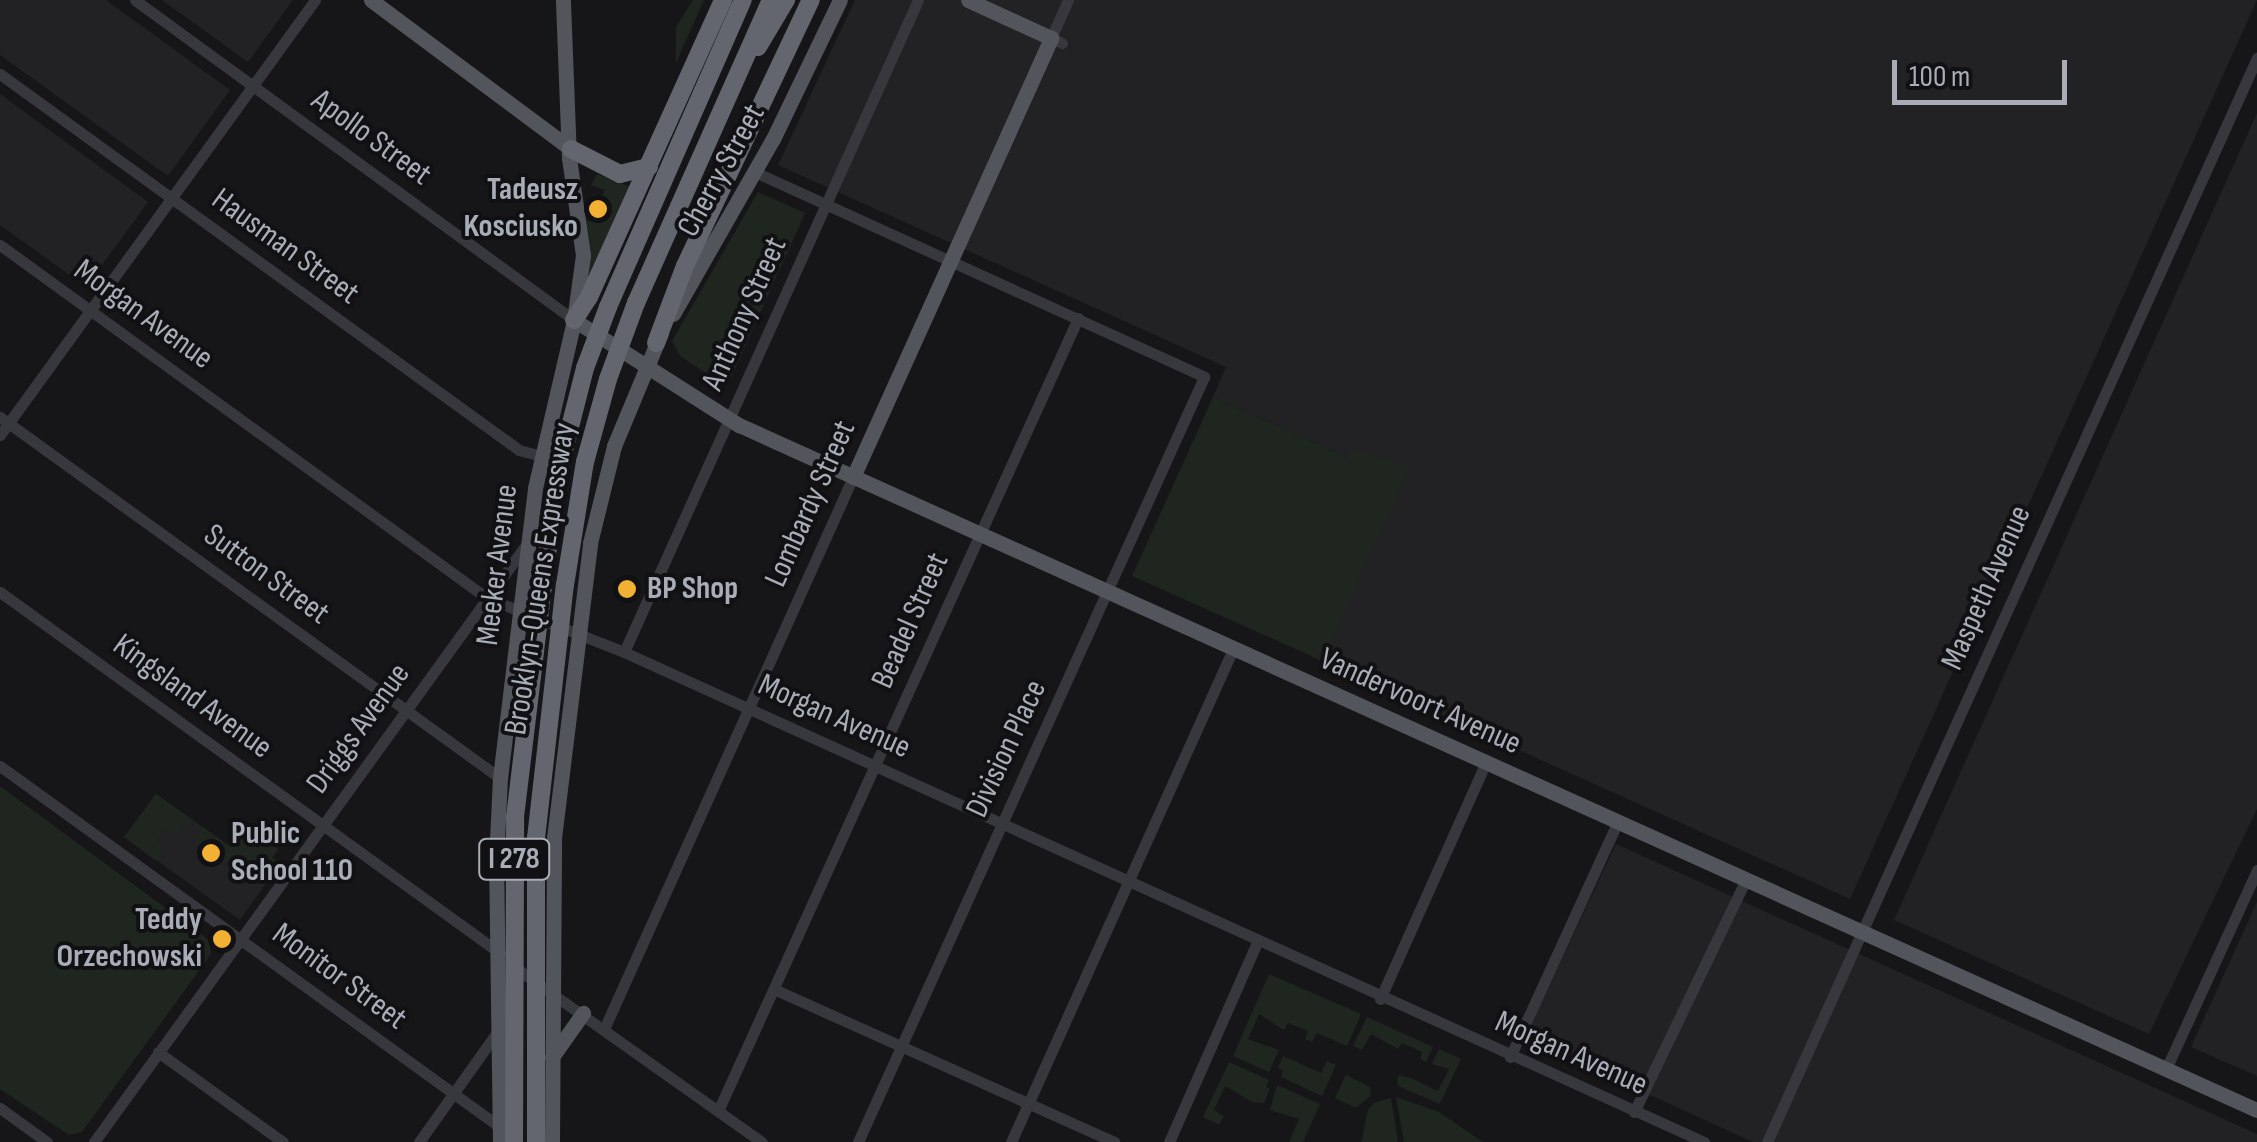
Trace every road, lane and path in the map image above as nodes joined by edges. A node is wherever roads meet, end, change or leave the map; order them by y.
1 (135, 0) edge
2 (315, 0) edge
3 (372, 0) edge
4 (563, 0) edge
5 (724, 0) edge
6 (742, 0) edge
7 (771, 0) edge
8 (786, 0) edge
9 (811, 0) edge
10 (840, 0) edge
11 (918, 0) edge
12 (968, 0) edge
13 (1068, 0) edge
14 (1057, 41) junction
15 (2257, 58) edge
16 (744, 68) junction
17 (0, 74) edge
18 (253, 86) junction
19 (571, 149) junction
20 (649, 167) junction
21 (755, 172) junction
22 (171, 198) junction
23 (825, 204) junction
24 (0, 246) edge
25 (951, 261) junction
26 (90, 310) junction
27 (1078, 318) junction
28 (574, 320) junction
29 (656, 342) junction
30 (646, 366) junction
31 (728, 418) junction
32 (4, 420) edge
33 (0, 435) edge
34 (541, 456) junction
35 (853, 477) junction
36 (980, 534) junction
37 (528, 542) junction
38 (0, 592) edge
39 (1107, 592) junction
40 (487, 598) junction
41 (519, 613) junction
42 (579, 634) junction
43 (1233, 649) junction
44 (624, 652) junction
45 (750, 709) junction
46 (406, 710) junction
47 (1486, 762) junction
48 (0, 766) edge
49 (876, 766) junction
50 (500, 778) junction
51 (1618, 821) junction
52 (1002, 824) junction
53 (322, 826) junction
54 (2257, 870) edge
55 (1746, 879) junction
56 (1130, 880) junction
57 (1862, 932) junction
58 (240, 940) junction
59 (1258, 940) junction
60 (498, 951) junction
61 (553, 990) junction
62 (776, 990) junction
63 (1380, 999) junction
64 (583, 1013) junction
65 (500, 1027) junction
66 (604, 1029) junction
67 (902, 1047) junction
68 (158, 1052) junction
69 (1510, 1057) junction
70 (552, 1058) junction
71 (2166, 1069) junction
72 (454, 1094) junction
73 (1029, 1104) junction
74 (0, 1108) edge
75 (2257, 1110) edge
76 (718, 1111) junction
77 (1634, 1112) junction
78 (500, 1135) edge
79 (47, 1142) edge
80 (94, 1142) edge
81 (283, 1142) edge
82 (418, 1142) edge
83 (514, 1142) edge
84 (536, 1142) edge
85 (552, 1142) edge
86 (762, 1142) edge
87 (858, 1142) edge
88 (1011, 1142) edge
89 (1114, 1142) edge
90 (1169, 1142) edge
91 (1704, 1142) edge
92 (1767, 1142) edge

1 - 18 street, Apollo Street
2 - 18 street
3 - 19 main road
4 - 19 main road, Meeker Avenue
5 - 20 highway
6 - 83 highway, Brooklyn-Queens Expressway / I 278, bridge
7 - 16 highway, Brooklyn-Queens Expressway / I 278
8 - 16 highway, I 278
9 - 29 highway
10 - 21 main road, Cherry Street
11 - 23 street, Anthony Street
12 - 14 main road
13 - 14 street, Lombardy Street
14 - 25 main road, Lombardy Street
15 - 57 street, Maspeth Avenue
16 - 84 highway, Brooklyn-Queens Expressway / I 278, bridge
17 - 22 street, Hausman Street
18 - 22 street
18 - 28 street, Apollo Street
19 - 20 highway
19 - 28 main road, Meeker Avenue
20 - 28 highway
21 - 23 street
21 - 29 main road, Cherry Street
22 - 26 street
22 - 34 street, Hausman Street
23 - 25 street
23 - 31 street, Anthony Street
24 - 26 street, Morgan Avenue
25 - 27 street
25 - 35 main road, Lombardy Street
26 - 32 street
26 - 40 street, Morgan Avenue
27 - 36 street, Beadel Street
27 - 39 street, Division Place
28 - 30 main road, Vandervoort Avenue
28 - 34 main road, Meeker Avenue
29 - 30 main road, Cherry Street
30 - 31 main road, Vandervoort Avenue
30 - 42 main road
31 - 35 main road, Vandervoort Avenue
31 - 44 street, Anthony Street
32 - 33 street
32 - 46 street, Sutton Street
34 - 37 main road, Meeker Avenue
35 - 36 main road, Vandervoort Avenue
35 - 45 street, Lombardy Street
36 - 39 main road, Vandervoort Avenue
36 - 49 street, Beadel Street
37 - 40 street, Driggs Avenue
37 - 41 main road, Meeker Avenue
38 - 53 street, Kingsland Avenue
39 - 43 main road, Vandervoort Avenue
39 - 52 street, Division Place
40 - 41 street, Morgan Avenue
40 - 46 street, Driggs Avenue
41 - 42 street, Morgan Avenue
41 - 50 main road, Meeker Avenue
42 - 44 street, Morgan Avenue
42 - 61 main road
43 - 47 main road, Vandervoort Avenue
43 - 56 street
44 - 45 street, Morgan Avenue
45 - 49 street, Morgan Avenue
45 - 66 street, Lombardy Street
46 - 50 street, Sutton Street
46 - 53 street, Driggs Avenue
47 - 51 main road, Vandervoort Avenue
47 - 63 street
48 - 58 street, Monitor Street
49 - 52 street, Morgan Avenue
49 - 62 street, Beadel Street
50 - 60 main road, Meeker Avenue
51 - 55 main road, Vandervoort Avenue
51 - 69 street
52 - 56 street, Morgan Avenue
52 - 67 street, Division Place
53 - 58 street, Driggs Avenue
53 - 60 street, Kingsland Avenue
54 - 71 street
55 - 57 main road, Vandervoort Avenue
55 - 77 street
56 - 59 street, Morgan Avenue
56 - 73 street
57 - 71 main road, Vandervoort Avenue
57 - 92 street, Maspeth Avenue
58 - 68 street, Driggs Avenue
58 - 72 street, Monitor Street
59 - 63 street, Morgan Avenue
59 - 90 street
60 - 61 street, Kingsland Avenue
60 - 65 main road, Meeker Avenue
61 - 64 street, Kingsland Avenue
61 - 70 main road
62 - 67 street
62 - 76 street, Beadel Street
63 - 69 street, Morgan Avenue
64 - 66 street, Kingsland Avenue
64 - 70 main road
65 - 72 street
65 - 78 main road, Meeker Avenue
66 - 76 street, Kingsland Avenue
67 - 73 street
67 - 87 street, Division Place
68 - 80 street, Driggs Avenue
68 - 81 street
69 - 77 street, Morgan Avenue
70 - 85 main road
71 - 75 main road, Vandervoort Avenue
72 - 78 street, Monitor Street
72 - 82 street
73 - 88 street
73 - 89 street
74 - 79 street
76 - 86 street, Kingsland Avenue
77 - 91 street, Morgan Avenue

